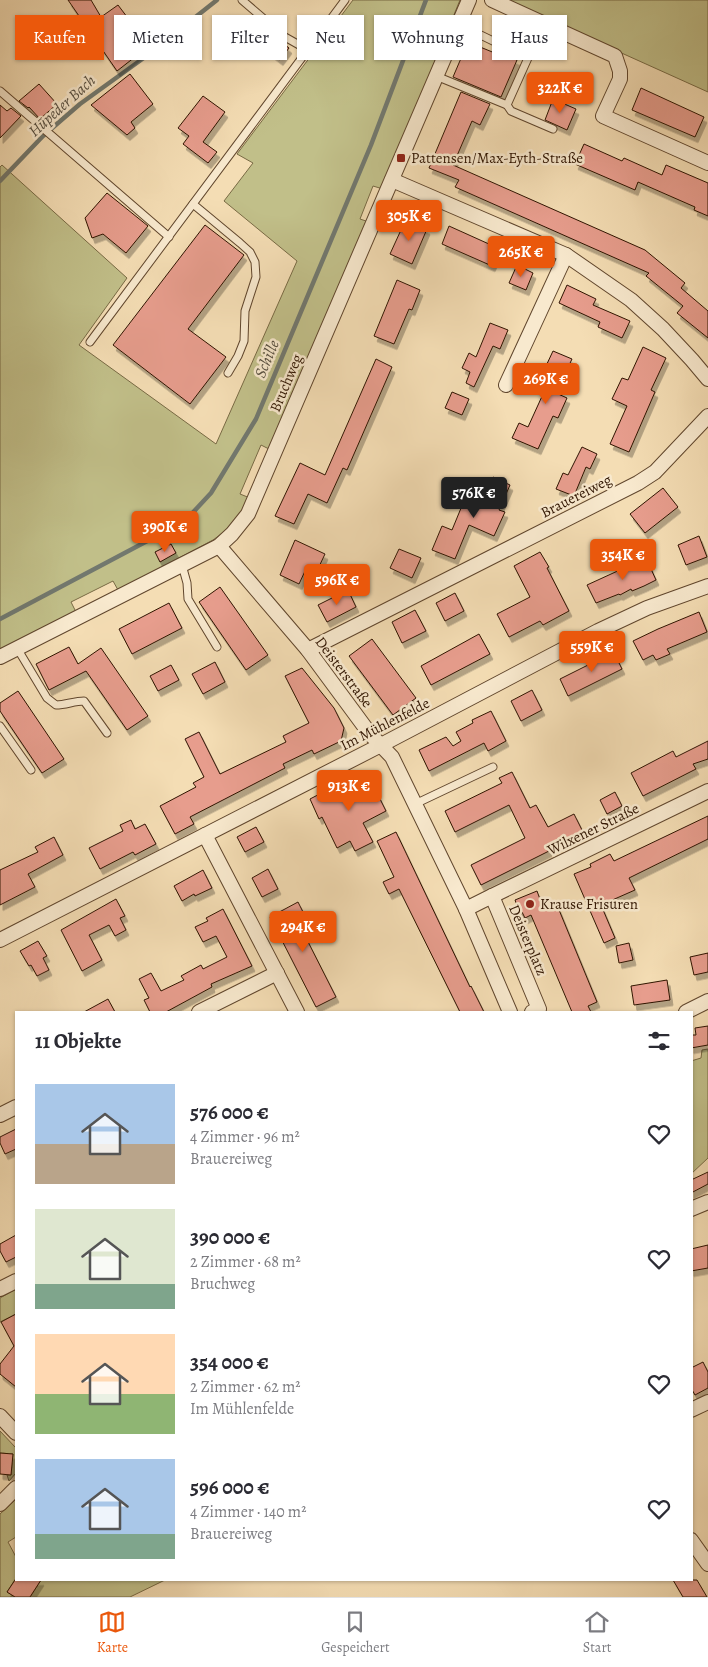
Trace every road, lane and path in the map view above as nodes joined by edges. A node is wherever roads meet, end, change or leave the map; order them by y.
1 (242, 0) edge
2 (346, 0) edge
3 (469, 0) edge
4 (492, 0) edge
5 (335, 15) edge
6 (462, 15) edge
7 (482, 36) edge
8 (297, 44) edge
9 (301, 60) edge
10 (443, 60) edge
11 (436, 76) junction
12 (0, 91) edge
13 (507, 105) junction
14 (553, 129) dead end
15 (708, 163) edge
16 (392, 180) junction
17 (193, 204) junction
18 (169, 237) junction
19 (566, 255) junction
20 (90, 342) dead end
21 (228, 373) dead end
22 (708, 379) edge
23 (506, 385) dead end
24 (708, 416) edge
25 (219, 546) junction
26 (182, 565) junction
27 (708, 586) edge
28 (217, 647) dead end
29 (17, 648) junction
30 (308, 650) junction
31 (0, 657) edge
32 (0, 726) edge
33 (107, 733) dead end
34 (381, 745) junction
35 (493, 767) dead end
36 (31, 770) dead end
37 (708, 790) edge
38 (415, 804) junction
39 (205, 835) junction
40 (492, 896) junction
41 (466, 909) junction
42 (0, 940) edge
43 (277, 973) junction
44 (708, 1002) edge
45 (202, 1011) edge
46 (296, 1011) edge
47 (510, 1011) edge
48 (537, 1011) edge
49 (688, 1011) edge
50 (15, 1107) edge
51 (0, 1115) edge
52 (708, 1202) edge
53 (693, 1208) edge
54 (15, 1282) edge
55 (0, 1289) edge
56 (708, 1402) edge
57 (693, 1409) edge
58 (0, 1416) edge
59 (15, 1432) edge
60 (15, 1489) edge
61 (0, 1504) edge
62 (693, 1543) edge
63 (708, 1564) edge

1 - 8 lane
2 - 5 lane
3 - 6 street, Bruchweg
4 - 15 street
7 - 13 lane
9 - 17 lane
10 - 11 street, Bruchweg
11 - 13 lane
11 - 16 street, Bruchweg
12 - 18 lane
13 - 14 lane
16 - 19 street
16 - 25 street, Bruchweg
17 - 18 lane
17 - 21 lane
18 - 20 lane
19 - 22 street
19 - 23 street
24 - 30 street, Brauereiweg
25 - 26 street, Bruchweg
25 - 30 street, Deisterstraße
26 - 28 lane
26 - 29 street, Bruchweg
27 - 34 street, Im Mühlenfelde
29 - 31 street, Bruchweg
29 - 33 lane
30 - 34 street, Deisterstraße
32 - 36 lane
34 - 38 street, Deisterstraße
34 - 39 street, Im Mühlenfelde
35 - 38 lane
37 - 40 street, Wilxener Straße
38 - 41 street, Deisterstraße
39 - 42 street, Im Mühlenfelde
39 - 43 street
40 - 41 street, Deisterplatz
40 - 48 street, Deisterplatz
41 - 47 street
43 - 45 street
43 - 46 street
44 - 49 street
50 - 51 street
52 - 53 street
54 - 55 street
56 - 57 street
58 - 59 street
60 - 61 street
62 - 63 street

